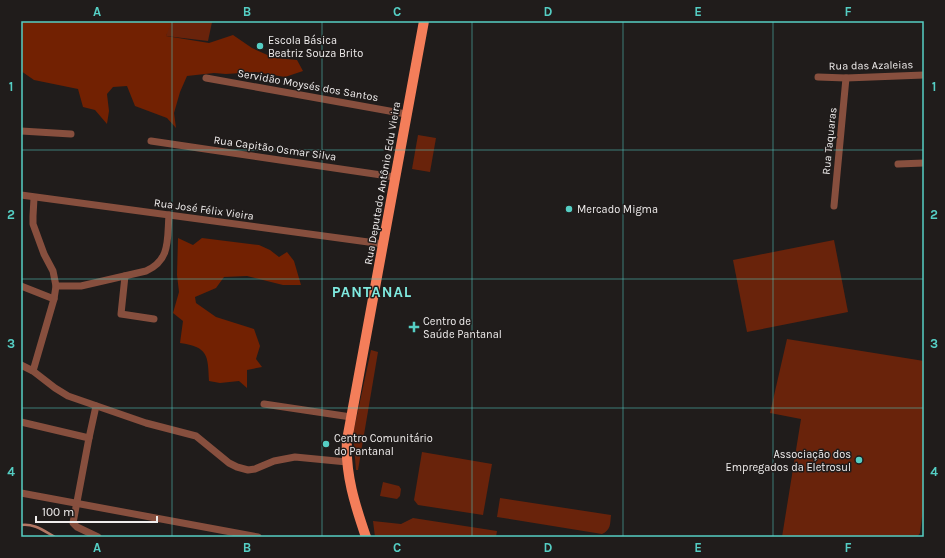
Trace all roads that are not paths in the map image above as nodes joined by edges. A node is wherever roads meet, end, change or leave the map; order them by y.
1 (424, 21) edge
2 (924, 75) edge
3 (818, 77) dead end
4 (206, 78) dead end
5 (846, 78) junction
6 (406, 114) junction
7 (21, 131) edge
8 (71, 134) dead end
9 (151, 141) dead end
10 (924, 163) edge
11 (898, 164) dead end
12 (395, 177) junction
13 (21, 195) edge
14 (34, 198) junction
15 (834, 206) dead end
16 (169, 215) junction
17 (383, 244) junction
18 (125, 276) junction
19 (21, 286) edge
20 (56, 286) junction
21 (54, 299) junction
22 (154, 319) dead end
23 (21, 365) edge
24 (33, 371) junction
25 (264, 404) dead end
26 (96, 406) junction
27 (350, 417) junction
28 (21, 422) edge
29 (89, 438) junction
30 (347, 462) junction
31 (21, 493) edge
32 (76, 503) junction
33 (234, 535) edge
34 (98, 537) edge
35 (258, 537) edge
36 (366, 537) edge

1 - 6 main road, Rua Deputado Antônio Edu Vieira
2 - 5 street, Rua das Azaleias
3 - 5 street, Rua das Azaleias
4 - 6 street, Servidão Moysés dos Santos
5 - 15 street, Rua Taquaras
6 - 12 main road, Rua Deputado Antônio Edu Vieira
7 - 8 street
9 - 12 street, Rua Capitão Osmar Silva
10 - 11 street
12 - 17 main road, Rua Deputado Antônio Edu Vieira
13 - 14 street, Rua José Félix Vieira
14 - 16 street, Rua José Félix Vieira
14 - 20 street
16 - 17 street, Rua José Félix Vieira
16 - 18 street
17 - 27 main road, Rua Deputado Antônio Edu Vieira
18 - 20 street
18 - 22 street
19 - 21 street
20 - 21 street
21 - 24 street
23 - 24 street
24 - 26 street
25 - 27 street
26 - 29 street
26 - 30 street
27 - 30 main road, Rua Deputado Antônio Edu Vieira
28 - 29 street
29 - 32 street
30 - 36 main road, Rua Deputado Antônio Edu Vieira
31 - 32 street
32 - 33 street
32 - 34 street
33 - 35 street

